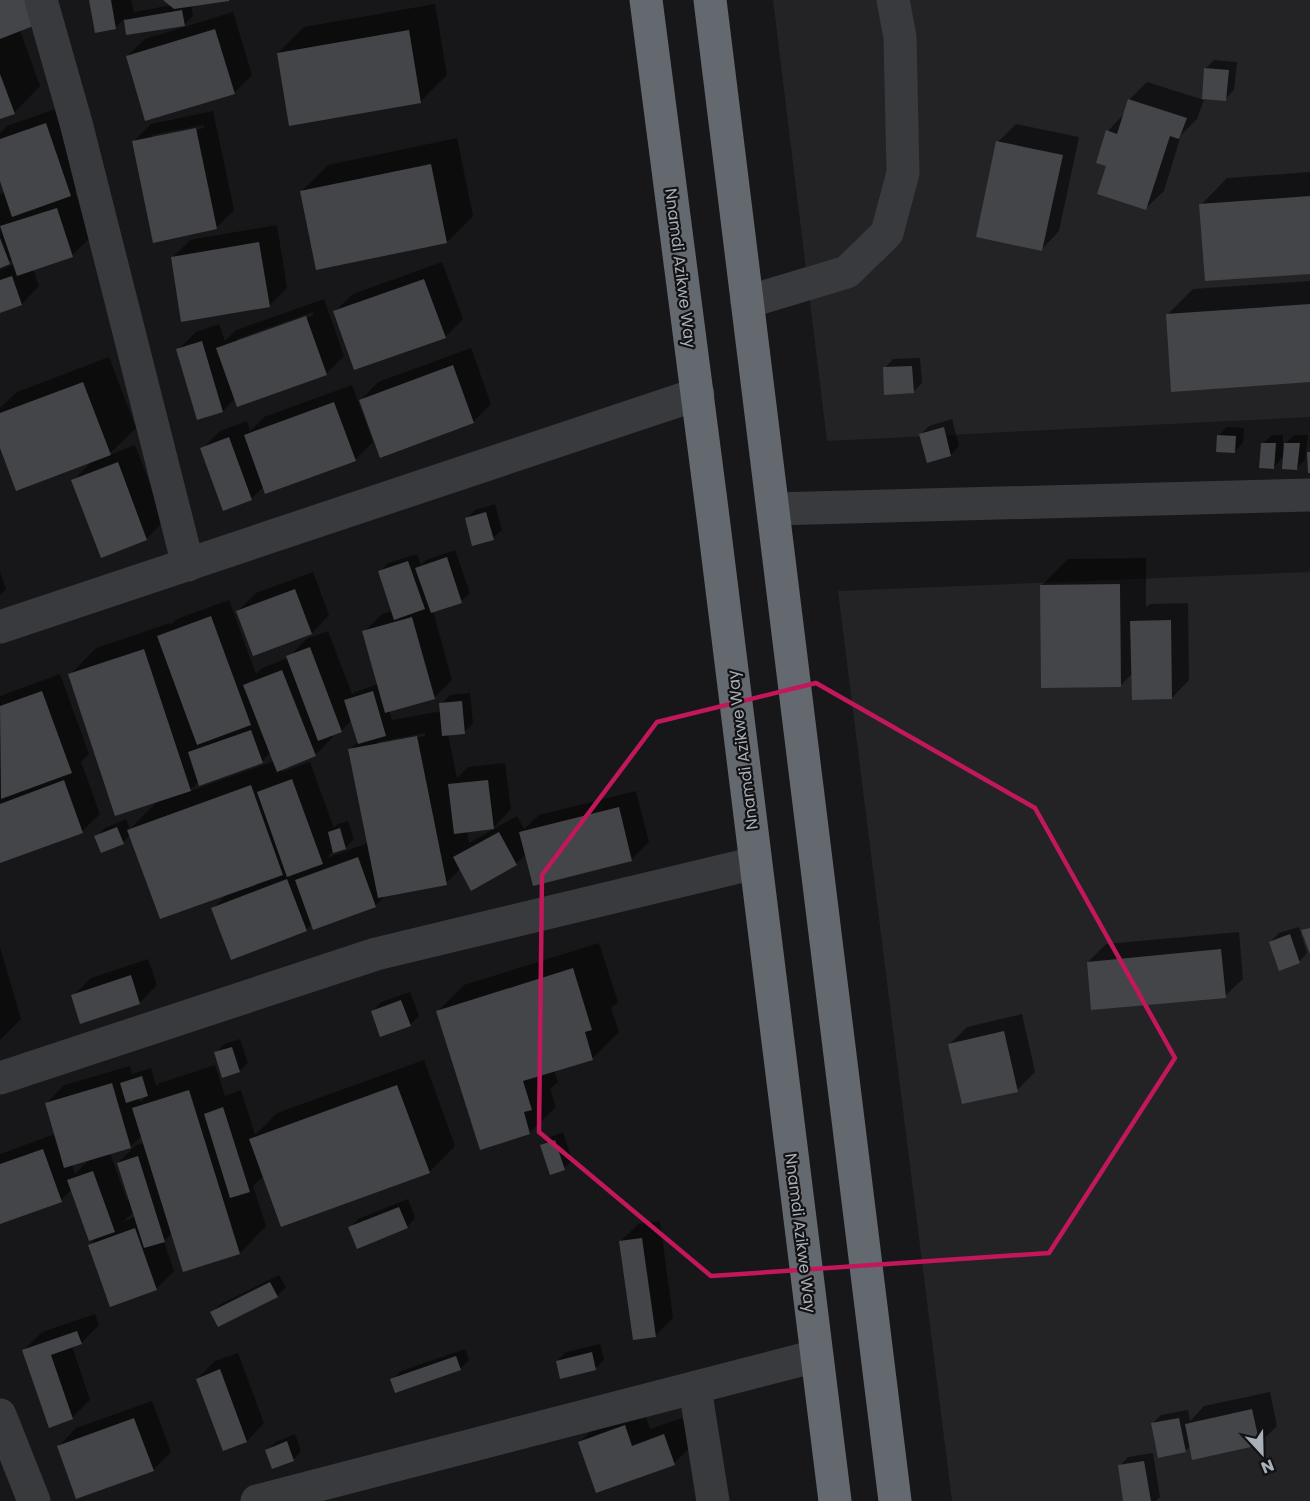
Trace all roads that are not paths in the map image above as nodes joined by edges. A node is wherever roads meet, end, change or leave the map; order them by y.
1 (41, 0) edge
2 (646, 0) edge
3 (710, 0) edge
4 (893, 0) edge
5 (747, 302) junction
6 (698, 394) junction
7 (1310, 495) edge
8 (773, 508) junction
9 (188, 566) junction
10 (0, 627) edge
11 (755, 863) junction
12 (0, 1078) edge
13 (816, 1356) junction
14 (695, 1388) junction
15 (0, 1415) edge
16 (34, 1501) edge
17 (257, 1501) edge
18 (713, 1501) edge
19 (835, 1501) edge
20 (895, 1501) edge

1 - 9 street
2 - 6 highway, Nnamdi Azikwe Way
3 - 5 highway
4 - 5 street
5 - 8 highway
6 - 9 street
6 - 11 highway, Nnamdi Azikwe Way
7 - 8 street
8 - 20 highway
9 - 10 street
11 - 12 street
11 - 13 highway, Nnamdi Azikwe Way
13 - 14 street
13 - 19 highway, Nnamdi Azikwe Way
14 - 17 street
14 - 18 street
15 - 16 street

